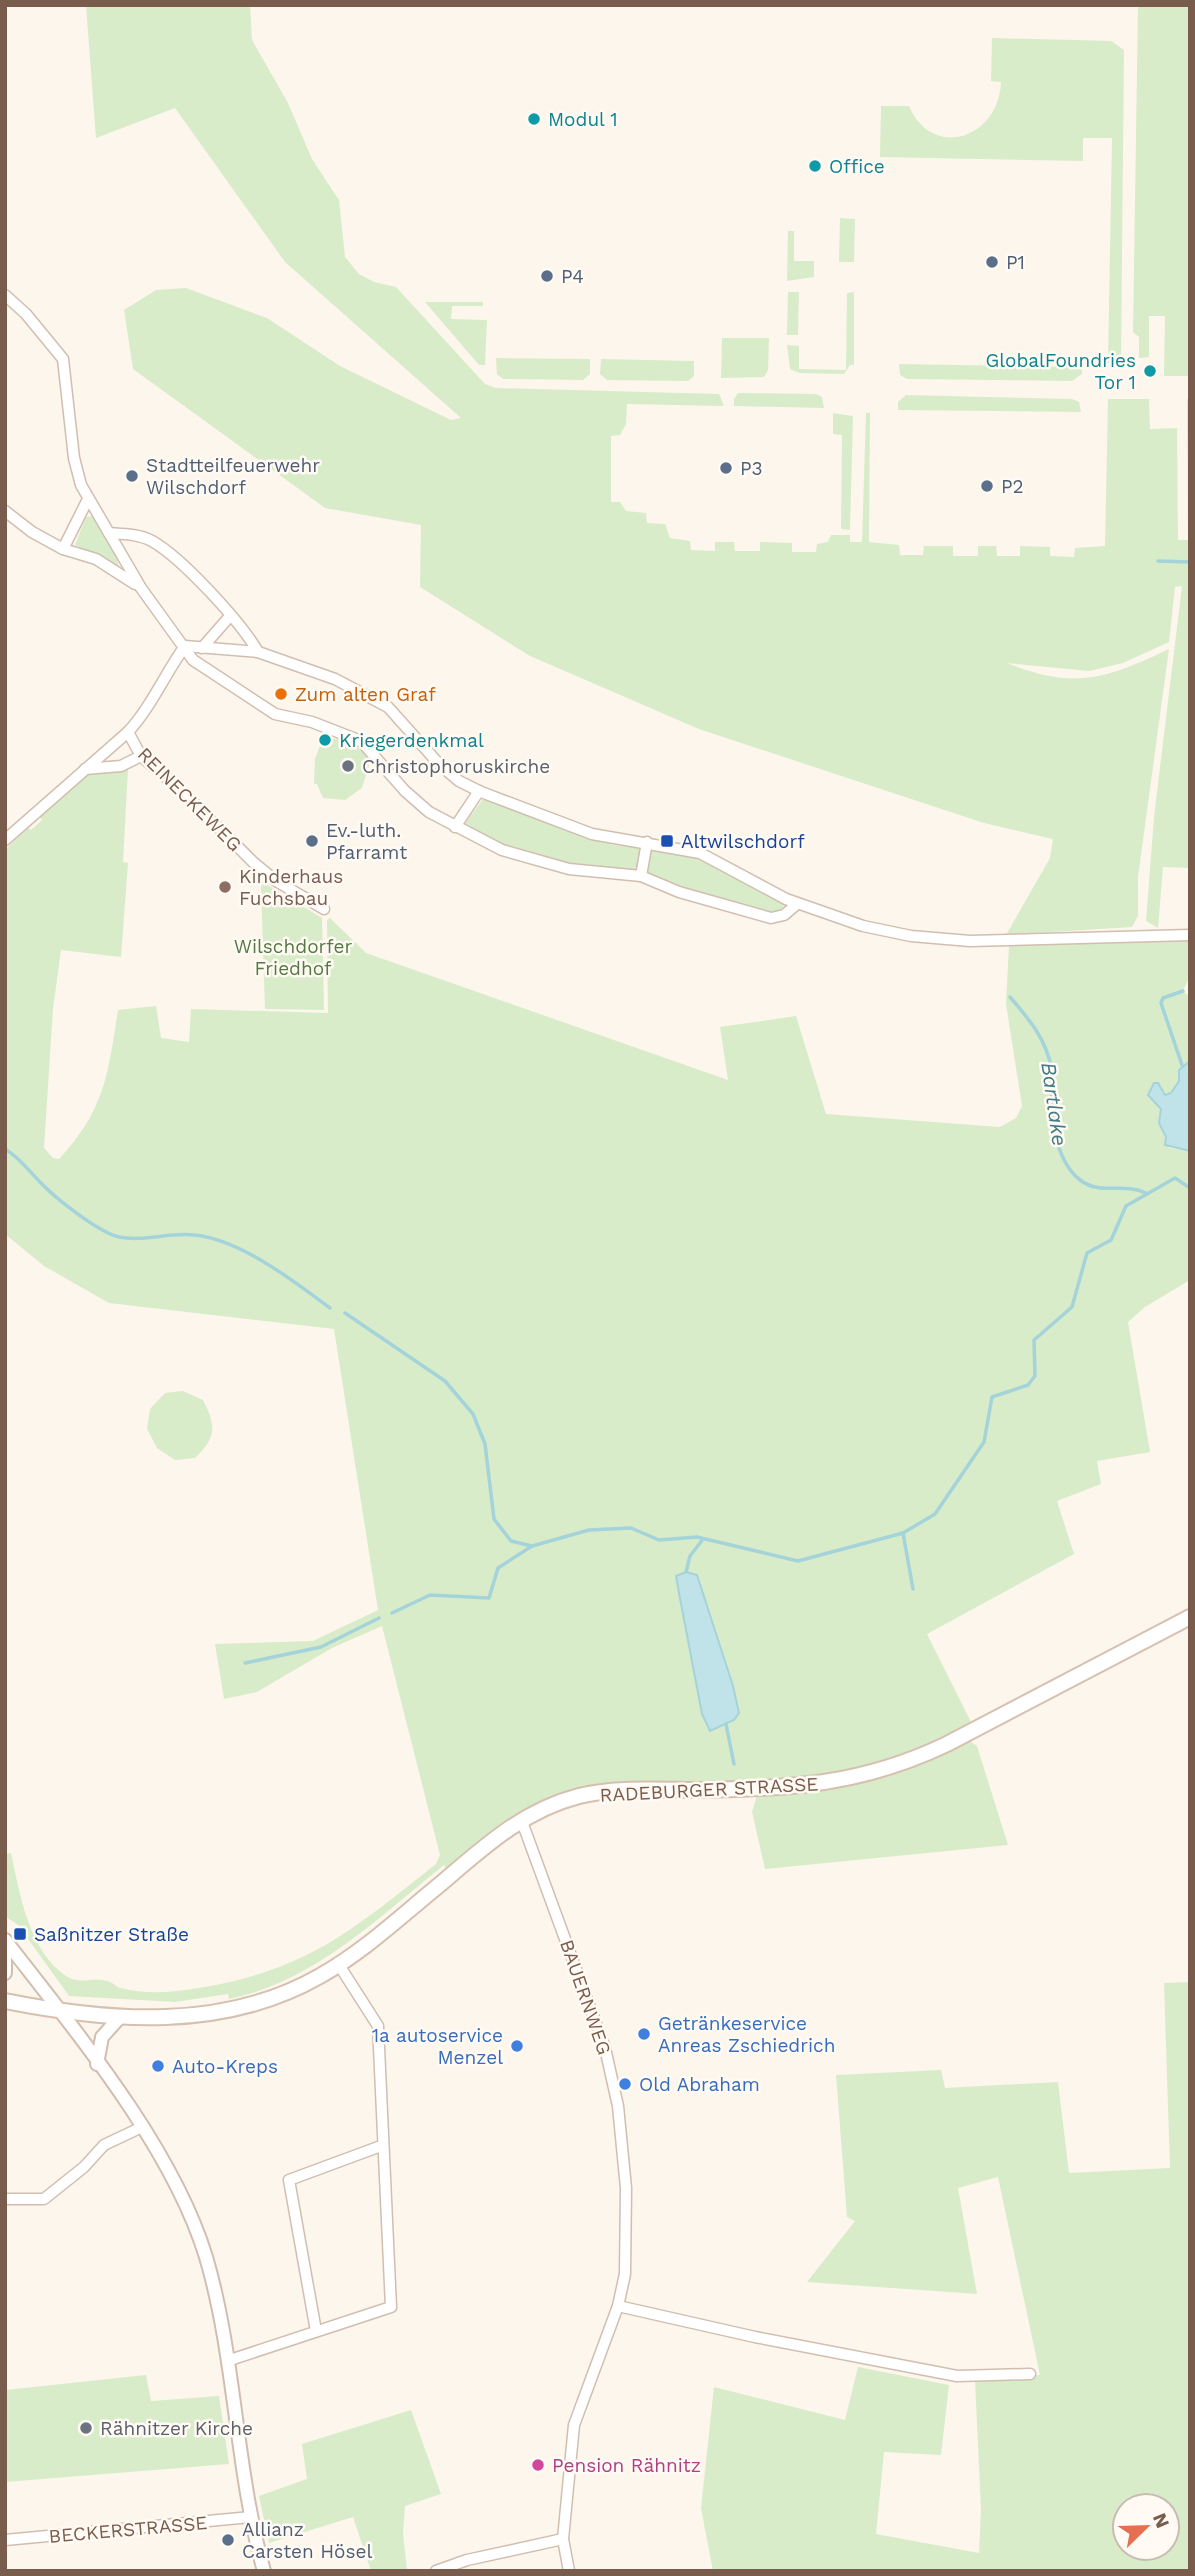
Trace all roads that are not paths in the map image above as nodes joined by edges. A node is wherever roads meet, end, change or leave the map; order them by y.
1 (5, 295) edge
2 (88, 499) junction
3 (5, 511) edge
4 (109, 533) junction
5 (63, 549) junction
6 (141, 588) junction
7 (230, 616) junction
8 (185, 646) junction
9 (202, 648) junction
10 (258, 652) junction
11 (128, 732) junction
12 (141, 756) junction
13 (85, 769) junction
14 (479, 790) junction
15 (455, 827) junction
16 (5, 840) edge
17 (647, 842) junction
18 (641, 877) junction
19 (797, 904) junction
20 (324, 909) dead end
21 (1190, 934) edge
22 (1190, 1617) edge
23 (521, 1819) junction
24 (5, 1940) edge
25 (339, 1965) junction
26 (5, 1973) edge
27 (5, 2001) edge
28 (57, 2009) junction
29 (120, 2017) junction
30 (97, 2064) junction
31 (142, 2127) junction
32 (381, 2146) junction
33 (5, 2200) edge
34 (618, 2306) junction
35 (316, 2331) junction
36 (227, 2361) junction
37 (1030, 2374) dead end
38 (251, 2517) junction
39 (563, 2539) junction
40 (5, 2540) edge
41 (264, 2571) edge
42 (436, 2571) edge
43 (569, 2571) edge

1 - 2 street
2 - 4 street
2 - 5 street
3 - 5 street
4 - 6 street
4 - 7 street
5 - 6 street
6 - 8 street
7 - 9 street
7 - 10 street
8 - 9 street
8 - 11 street
8 - 15 street
9 - 10 street
10 - 14 street
11 - 12 street, REINECKEWEG
11 - 13 street
12 - 13 street
12 - 20 street, REINECKEWEG
13 - 16 street
14 - 15 street
14 - 17 street
15 - 18 street
17 - 18 street
17 - 19 street
18 - 19 street
19 - 21 street
22 - 23 main road, RADEBURGER STRASSE
23 - 25 main road, RADEBURGER STRASSE
23 - 34 street, BAUERNWEG
24 - 26 street
24 - 28 street
25 - 29 main road, RADEBURGER STRASSE
25 - 32 street
27 - 28 main road, RADEBURGER STRASSE
28 - 29 main road, RADEBURGER STRASSE
28 - 30 street
29 - 30 street
30 - 31 street
31 - 33 street
31 - 36 street
32 - 35 street
32 - 35 street
34 - 37 street
34 - 39 street, BAUERNWEG
35 - 36 street
36 - 38 street
38 - 40 street, BECKERSTRASSE
38 - 41 street
39 - 42 street
39 - 43 street, BAUERNWEG

